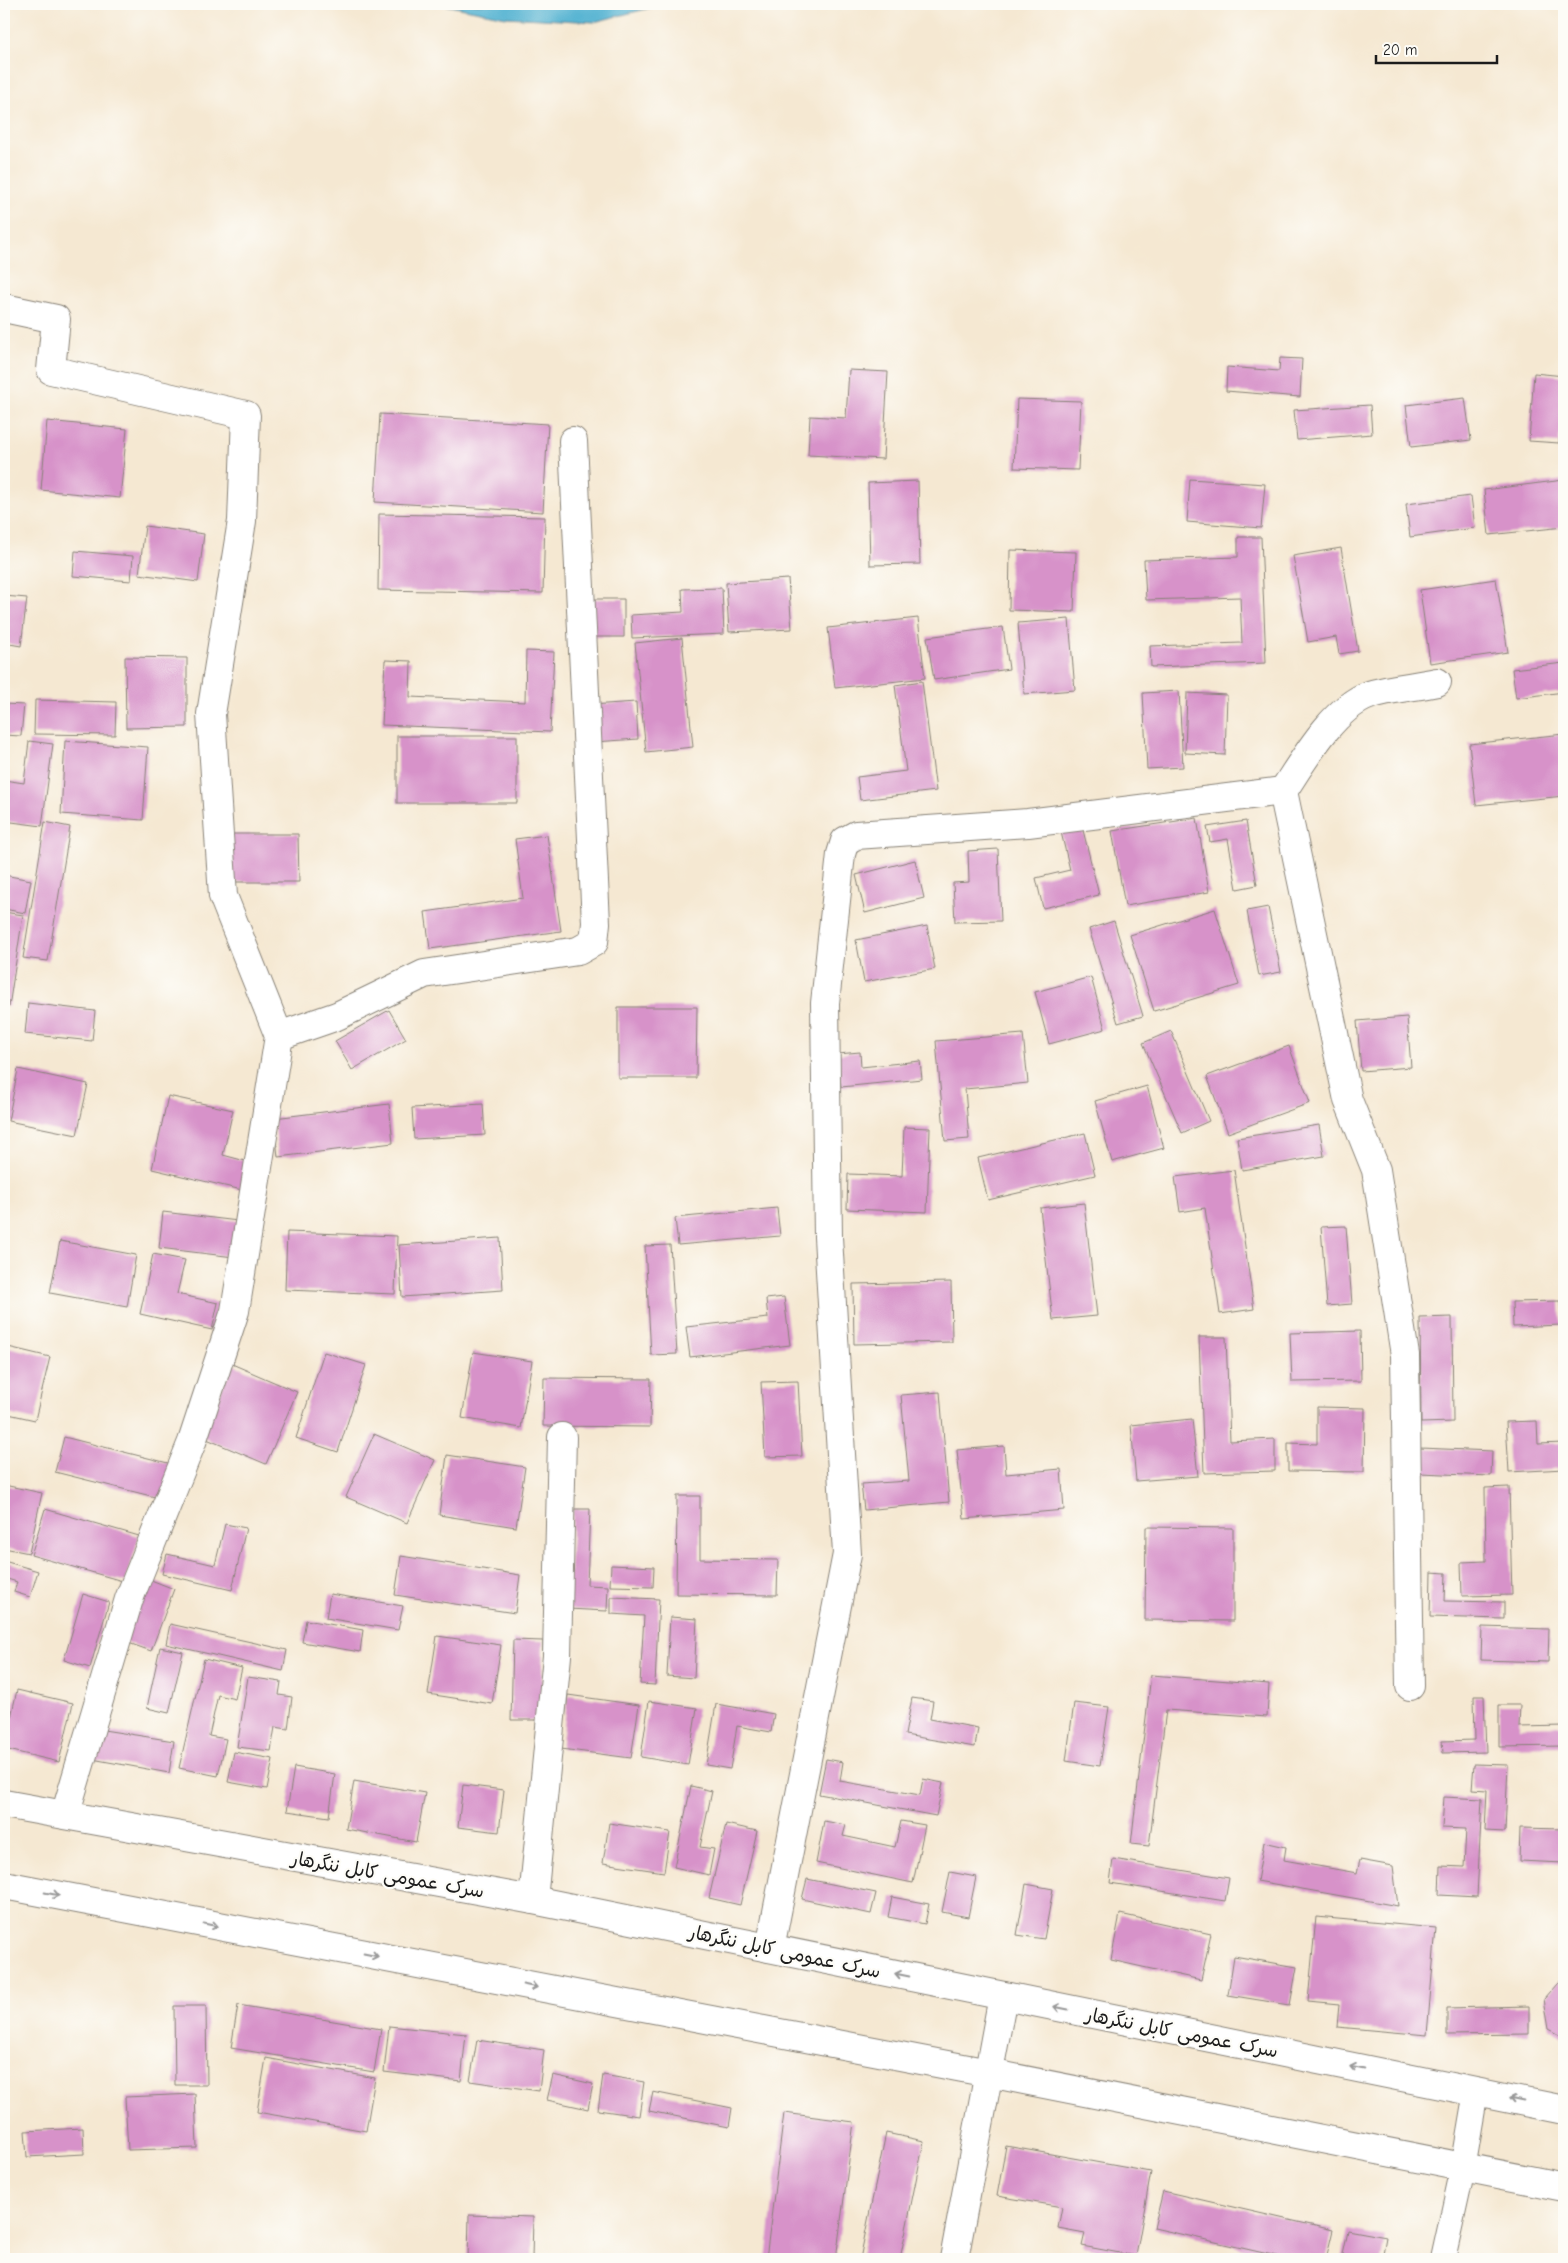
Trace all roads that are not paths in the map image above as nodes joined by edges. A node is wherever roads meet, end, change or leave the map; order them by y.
1 (4, 308) edge
2 (573, 441) dead end
3 (1437, 682) dead end
4 (1282, 791) junction
5 (279, 1036) junction
6 (562, 1437) dead end
7 (1410, 1686) dead end
8 (4, 1804) edge
9 (65, 1815) junction
10 (4, 1885) edge
11 (533, 1900) junction
12 (770, 1948) junction
13 (1003, 1996) junction
14 (989, 2074) junction
15 (1476, 2092) junction
16 (1564, 2110) edge
17 (1463, 2168) junction
18 (1564, 2187) edge
19 (954, 2259) edge
20 (1443, 2259) edge

1 - 5 main road
2 - 5 main road
3 - 4 main road
4 - 7 main road
4 - 12 main road
5 - 9 main road
6 - 11 main road
8 - 9 main road, سرک عمومی کابل ننگرهار
9 - 11 main road, سرک عمومی کابل ننگرهار
10 -> 14 main road
11 - 12 main road, سرک عمومی کابل ننگرهار
13 -> 12 main road, سرک عمومی کابل ننگرهار
13 - 14 main road
15 -> 13 main road, سرک عمومی کابل ننگرهار
14 - 17 main road
14 - 19 main road
16 -> 15 main road, سرک عمومی کابل ننگرهار
15 - 17 lane
17 - 18 main road
17 - 20 lane

